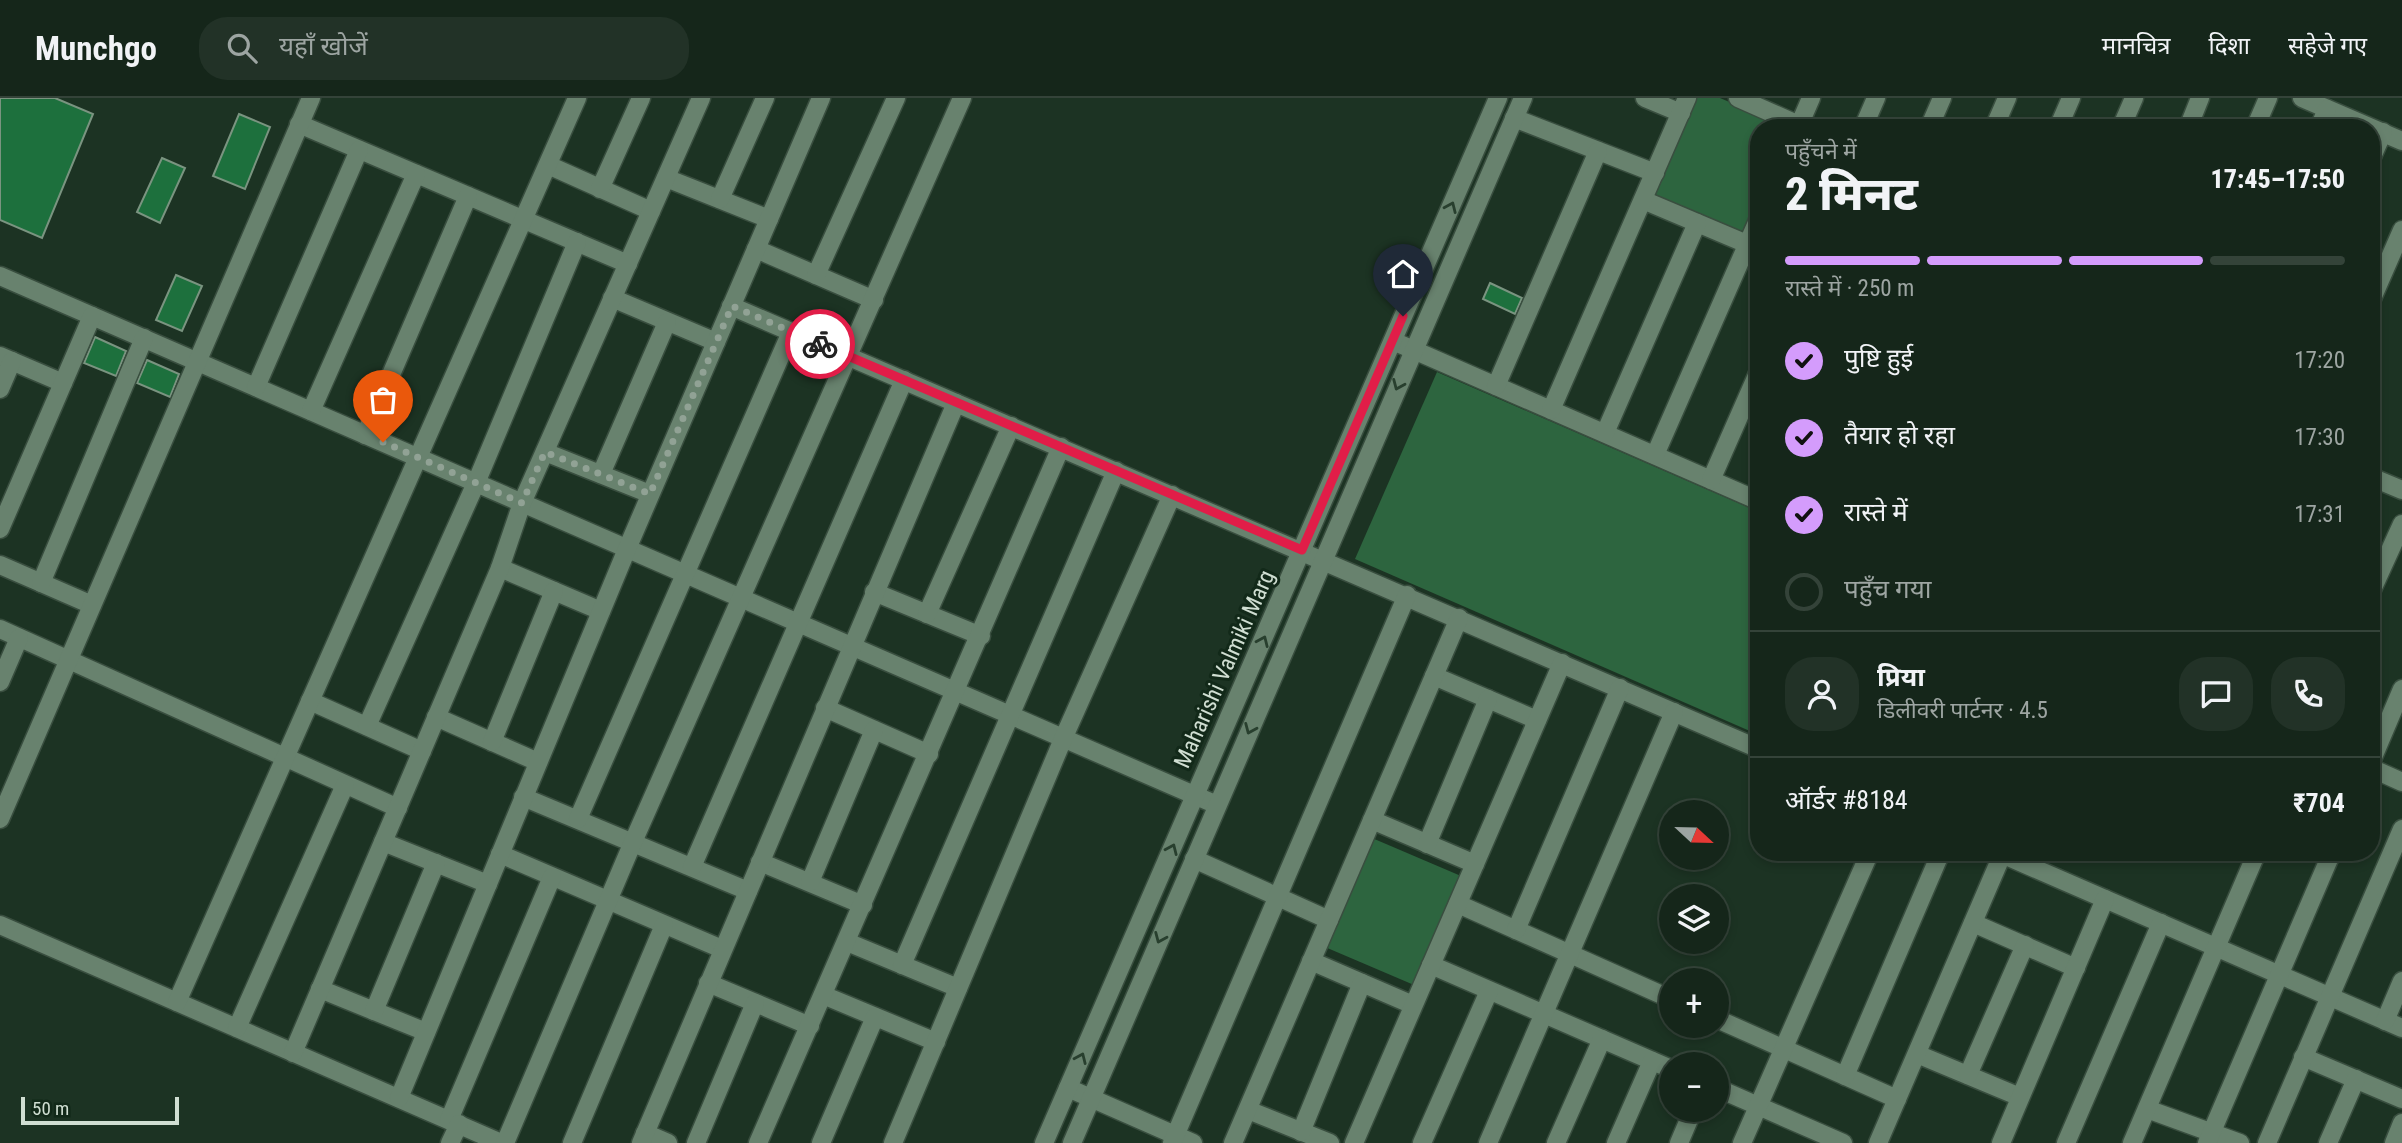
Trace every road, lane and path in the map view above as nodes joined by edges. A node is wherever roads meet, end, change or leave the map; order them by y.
1 (311, 98) edge
2 (578, 98) edge
3 (641, 98) edge
4 (701, 98) edge
5 (765, 98) edge
6 (821, 98) edge
7 (896, 98) edge
8 (962, 98) edge
9 (1499, 98) edge
10 (1523, 98) edge
11 (1645, 98) edge
12 (1811, 98) edge
13 (1876, 98) edge
14 (1942, 98) edge
15 (2007, 98) edge
16 (2071, 98) edge
17 (2134, 98) edge
18 (2200, 98) edge
19 (2268, 98) edge
20 (2302, 98) edge
21 (1742, 99) edge
22 (1684, 105) edge
23 (2328, 109) junction
24 (1514, 118) junction
25 (1783, 119) edge
26 (1801, 119) edge
27 (1867, 119) edge
28 (1933, 119) edge
29 (1998, 119) edge
30 (2063, 119) edge
31 (2125, 119) edge
32 (2192, 119) edge
33 (2259, 119) edge
34 (2323, 119) edge
35 (2352, 119) edge
36 (299, 124) junction
37 (2380, 131) edge
38 (2383, 132) junction
39 (2380, 139) edge
40 (2402, 141) edge
41 (359, 150) junction
42 (1598, 151) junction
43 (548, 165) junction
44 (1655, 173) junction
45 (416, 174) junction
46 (666, 178) junction
47 (600, 189) junction
48 (468, 196) junction
49 (720, 199) junction
50 (1643, 200) junction
51 (651, 211) junction
52 (523, 219) junction
53 (769, 219) junction
54 (1697, 223) junction
55 (2402, 230) edge
56 (1750, 238) edge
57 (577, 242) junction
58 (1747, 244) junction
59 (756, 249) junction
60 (628, 264) junction
61 (816, 275) junction
62 (0, 276) edge
63 (2380, 280) edge
64 (612, 298) junction
65 (874, 300) junction
66 (732, 306) junction
67 (92, 316) junction
68 (667, 322) junction
69 (791, 332) junction
70 (144, 338) junction
71 (1393, 341) junction
72 (716, 342) junction
73 (1413, 349) junction
74 (849, 357) junction
75 (6, 358) edge
76 (197, 362) junction
77 (904, 380) junction
78 (63, 383) junction
79 (1496, 386) junction
80 (256, 387) junction
81 (0, 389) edge
82 (1750, 391) edge
83 (956, 402) junction
84 (1551, 410) junction
85 (311, 411) junction
86 (1012, 426) junction
87 (1605, 433) junction
88 (365, 435) junction
89 (1061, 447) junction
90 (545, 452) junction
91 (1655, 455) junction
92 (418, 457) junction
93 (1116, 471) junction
94 (601, 474) junction
95 (1711, 480) junction
96 (2380, 481) edge
97 (476, 483) junction
98 (2402, 490) edge
99 (650, 494) junction
100 (1171, 495) junction
101 (1750, 496) edge
102 (522, 503) junction
103 (1, 522) edge
104 (2402, 524) edge
105 (627, 548) junction
106 (1302, 550) junction
107 (1324, 560) junction
108 (0, 565) edge
109 (500, 568) junction
110 (2380, 572) edge
111 (684, 573) junction
112 (41, 583) junction
113 (554, 591) junction
114 (874, 592) junction
115 (1406, 595) junction
116 (741, 598) junction
117 (92, 605) junction
118 (601, 611) junction
119 (928, 614) junction
120 (1459, 618) junction
121 (798, 623) junction
122 (0, 629) edge
123 (981, 636) junction
124 (19, 638) junction
125 (851, 646) junction
126 (68, 660) junction
127 (1562, 663) junction
128 (1434, 676) junction
129 (0, 682) edge
130 (1620, 688) junction
131 (2402, 689) edge
132 (957, 692) junction
133 (1488, 699) junction
134 (310, 701) junction
135 (825, 708) junction
136 (1674, 712) junction
137 (1009, 715) junction
138 (436, 717) junction
139 (1537, 720) junction
140 (367, 726) junction
141 (874, 730) junction
142 (1063, 739) junction
143 (2380, 741) edge
144 (492, 742) junction
145 (1750, 745) edge
146 (422, 751) junction
147 (929, 754) junction
148 (284, 759) junction
149 (538, 762) junction
150 (2380, 772) edge
151 (2402, 782) edge
152 (345, 785) junction
153 (1195, 796) junction
154 (523, 797) junction
155 (1217, 806) junction
156 (398, 808) junction
157 (0, 819) edge
158 (578, 819) junction
159 (1372, 820) junction
160 (2402, 828) edge
161 (383, 842) junction
162 (633, 842) junction
163 (1427, 844) junction
164 (499, 855) junction
165 (1194, 859) junction
166 (1866, 861) edge
167 (1937, 861) edge
168 (1996, 861) edge
169 (2017, 861) edge
170 (2253, 861) edge
171 (2328, 861) edge
172 (760, 862) junction
173 (436, 863) junction
174 (1475, 864) junction
175 (692, 867) junction
176 (552, 877) junction
177 (810, 882) junction
178 (488, 884) junction
179 (748, 891) junction
180 (1277, 896) junction
181 (2105, 899) junction
182 (609, 901) junction
183 (1458, 904) junction
184 (863, 905) junction
185 (1329, 920) junction
186 (1973, 923) junction
187 (2161, 923) junction
188 (0, 925) edge
189 (664, 925) junction
190 (1516, 930) junction
191 (847, 943) junction
192 (2025, 945) junction
193 (2217, 948) junction
194 (722, 949) junction
195 (1570, 954) junction
196 (1311, 961) junction
197 (902, 965) junction
198 (1431, 965) junction
199 (2076, 968) junction
200 (2279, 975) junction
201 (2402, 981) edge
202 (708, 983) junction
203 (1362, 983) junction
204 (958, 988) junction
205 (320, 989) junction
206 (1489, 990) junction
207 (1659, 994) edge
208 (823, 995) junction
209 (2329, 996) junction
210 (177, 1002) junction
211 (755, 1003) junction
212 (1413, 1005) junction
213 (374, 1011) junction
214 (1544, 1014) junction
215 (875, 1017) junction
216 (2385, 1021) junction
217 (1729, 1024) edge
218 (810, 1026) junction
219 (237, 1028) junction
220 (2402, 1028) edge
221 (426, 1032) junction
222 (1602, 1039) junction
223 (936, 1042) junction
224 (1784, 1048) junction
225 (293, 1052) junction
226 (1917, 1054) junction
227 (2303, 1057) junction
228 (1652, 1061) junction
229 (1659, 1064) edge
230 (1968, 1075) junction
231 (1845, 1076) junction
232 (2356, 1079) junction
233 (1068, 1088) junction
234 (1729, 1093) edge
235 (2020, 1097) junction
236 (398, 1098) junction
237 (1091, 1099) junction
238 (1897, 1099) junction
239 (2402, 1099) edge
240 (1758, 1106) junction
241 (2147, 1109) junction
242 (1248, 1110) junction
243 (454, 1122) junction
244 (1688, 1122) edge
245 (2402, 1124) edge
246 (1301, 1132) junction
247 (1814, 1137) edge
248 (643, 1138) edge
249 (2210, 1138) edge
250 (1173, 1139) edge
251 (450, 1143) edge
252 (503, 1143) edge
253 (572, 1143) edge
254 (668, 1143) edge
255 (696, 1143) edge
256 (758, 1143) edge
257 (821, 1143) edge
258 (893, 1143) edge
259 (1044, 1143) edge
260 (1072, 1143) edge
261 (1193, 1143) edge
262 (1233, 1143) edge
263 (1330, 1143) edge
264 (1354, 1143) edge
265 (1422, 1143) edge
266 (1488, 1143) edge
267 (1556, 1143) edge
268 (1616, 1143) edge
269 (1679, 1143) edge
270 (1742, 1143) edge
271 (1843, 1143) edge
272 (1878, 1143) edge
273 (2001, 1143) edge
274 (2066, 1143) edge
275 (2132, 1143) edge
276 (2240, 1143) edge
277 (2267, 1143) edge
278 (2328, 1143) edge
279 (2393, 1143) edge

1 - 36 street
2 - 43 street
3 - 47 street
4 - 46 street
5 - 49 street
6 - 53 street
7 - 61 street
8 - 65 street
71 -> 9 street, Maharishi Valmiki Marg
10 - 24 street, Maharishi Valmiki Marg
11 - 22 street
12 - 26 street
13 - 27 street
14 - 28 street
15 - 29 street
16 - 30 street
17 - 31 street
18 - 32 street
19 - 33 street
20 - 23 street
21 - 25 street
22 - 44 street
23 - 34 street
23 - 35 street
24 - 42 street
24 - 73 street, Maharishi Valmiki Marg
36 - 41 street
36 - 76 street
37 - 38 street
38 - 39 street
38 - 40 street
41 - 45 street
41 - 80 street
42 - 44 street
42 - 79 street
43 - 47 street
43 - 52 street
44 - 50 street
45 - 48 street
45 - 85 street
46 - 49 street
46 - 51 street
47 - 51 street
48 - 52 street
48 - 88 street
49 - 53 street
50 - 54 street
50 - 84 street
51 - 60 street
52 - 57 street
52 - 92 street
53 - 59 street
54 - 58 street
54 - 87 street
55 - 63 street
56 - 58 street
57 - 60 street
57 - 97 street
58 - 91 street
59 - 61 street
59 - 66 street
60 - 64 street
61 - 65 street
62 - 67 street
64 - 68 street
64 - 90 street
65 - 74 street
66 - 69 street
66 - 72 street
67 - 70 street
67 - 78 street
68 - 72 street
68 - 94 street
69 - 74 street
69 - 111 street
70 - 76 street
70 - 112 street
71 - 73 street
71 - 106 street, Maharishi Valmiki Marg
72 - 99 street
73 - 79 street
73 -> 107 street, Maharishi Valmiki Marg
74 - 77 street
74 - 116 street
75 - 78 street
75 - 81 street
76 - 80 street
76 - 117 street
77 - 83 street
77 - 121 street
78 - 103 street
79 - 84 street
80 - 85 street
82 - 95 street
83 - 86 street
83 - 114 street
84 - 87 street
85 - 88 street
86 - 89 street
86 - 119 street
87 - 91 street
88 - 92 street
89 - 93 street
89 - 123 street
90 - 94 street
90 - 102 street
91 - 95 street
92 - 97 street
92 - 134 street
93 - 100 street
93 - 137 street
94 - 99 street
95 - 101 street
96 - 98 street
97 - 102 street
97 - 140 street
99 - 105 street
100 - 106 street
100 - 142 street
102 - 105 street
102 - 109 street
104 - 110 street
105 - 111 street
105 - 118 street
106 - 107 street
153 -> 106 street, Maharishi Valmiki Marg
107 - 115 street
107 -> 155 street, Maharishi Valmiki Marg
108 - 112 street
109 - 113 street
109 - 138 street
111 - 116 street
111 - 158 street
112 - 117 street
113 - 118 street
113 - 144 street
114 - 119 street
114 - 125 street
115 - 120 street
115 - 180 street
116 - 121 street
116 - 162 street
117 - 126 street
118 - 149 street
119 - 123 street
120 - 127 street
120 - 128 street
121 - 125 street
121 - 175 street
122 - 124 street
123 - 132 street
124 - 126 street
124 - 129 street
125 - 132 street
125 - 135 street
126 - 148 street
126 - 157 street
127 - 130 street
127 - 139 street
128 - 133 street
128 - 159 street
130 - 136 street
130 - 190 street
131 - 143 street
132 - 137 street
132 - 147 street
133 - 139 street
133 - 163 street
134 - 140 street
134 - 148 street
135 - 141 street
135 - 172 street
136 - 145 street
136 - 195 street
137 - 142 street
137 - 197 street
138 - 144 street
138 - 146 street
139 - 174 street
140 - 146 street
141 - 147 street
141 - 177 street
142 - 153 street
142 - 204 street
144 - 149 street
146 - 156 street
147 - 184 street
148 - 152 street
148 - 210 street
149 - 154 street
150 - 151 street
152 - 156 street
152 - 219 street
153 - 155 street
233 -> 153 street, Maharishi Valmiki Marg
154 - 158 street
154 - 164 street
155 - 165 street, Maharishi Valmiki Marg
156 - 161 street
158 - 162 street
159 - 163 street
159 - 185 street
160 - 209 street
161 - 173 street
161 - 205 street
162 - 175 street
162 - 182 street
163 - 174 street
164 - 176 street
164 - 178 street
165 - 180 street
165 -> 237 street, Maharishi Valmiki Marg
166 - 224 street
167 - 231 street
168 - 186 street
169 - 181 street
170 - 193 street
171 - 200 street
172 - 177 street
172 - 179 street
173 - 178 street
173 - 213 street
174 - 183 street
175 - 179 street
176 - 182 street
176 - 243 street
177 - 184 street
178 - 221 street
179 - 194 street
180 - 185 street
180 - 250 street
181 - 187 street
181 - 199 street
182 - 189 street
182 - 252 street
183 - 190 street
183 - 198 street
184 - 191 street
185 - 196 street
186 - 192 street
186 - 226 street
187 - 193 street
187 - 274 street
188 - 210 street
189 - 194 street
189 - 253 street
190 - 195 street
191 - 197 street
191 - 208 street
192 - 199 street
192 - 230 street
193 - 200 street
193 - 241 street
194 - 202 street
195 - 207 street
195 - 214 street
196 - 203 street
196 - 242 street
197 - 204 street
198 - 206 street
198 - 212 street
199 - 235 street
200 - 209 street
200 - 249 street
201 - 216 street
202 - 211 street
202 - 248 street
203 - 212 street
203 - 246 street
204 - 223 street
205 - 213 street
205 - 225 street
206 - 214 street
206 - 265 street
208 - 215 street
208 - 218 street
209 - 216 street
209 - 227 street
210 - 219 street
211 - 218 street
211 - 255 street
212 - 264 street
213 - 221 street
214 - 222 street
214 - 266 street
215 - 223 street
215 - 257 street
216 - 220 street
217 - 224 street
218 - 256 street
219 - 225 street
221 - 236 street
222 - 228 street
222 - 267 street
223 - 258 street
224 - 231 street
224 - 240 street
225 - 236 street
226 - 230 street
226 - 238 street
227 - 232 street
227 - 277 street
228 - 229 street
228 - 268 street
230 - 235 street
231 - 238 street
232 - 239 street
232 - 278 street
233 - 237 street
233 - 259 street, Maharishi Valmiki Marg
234 - 240 street
235 - 273 street
236 - 243 street
237 - 250 street
237 - 260 street, Maharishi Valmiki Marg
238 - 272 street
240 - 247 street
240 - 270 street
241 - 249 street
241 - 275 street
242 - 246 street
242 - 262 street
243 - 251 street
243 - 252 street
244 - 269 street
245 - 279 street
246 - 263 street
247 - 271 street
248 - 254 street
249 - 276 street
250 - 261 street

